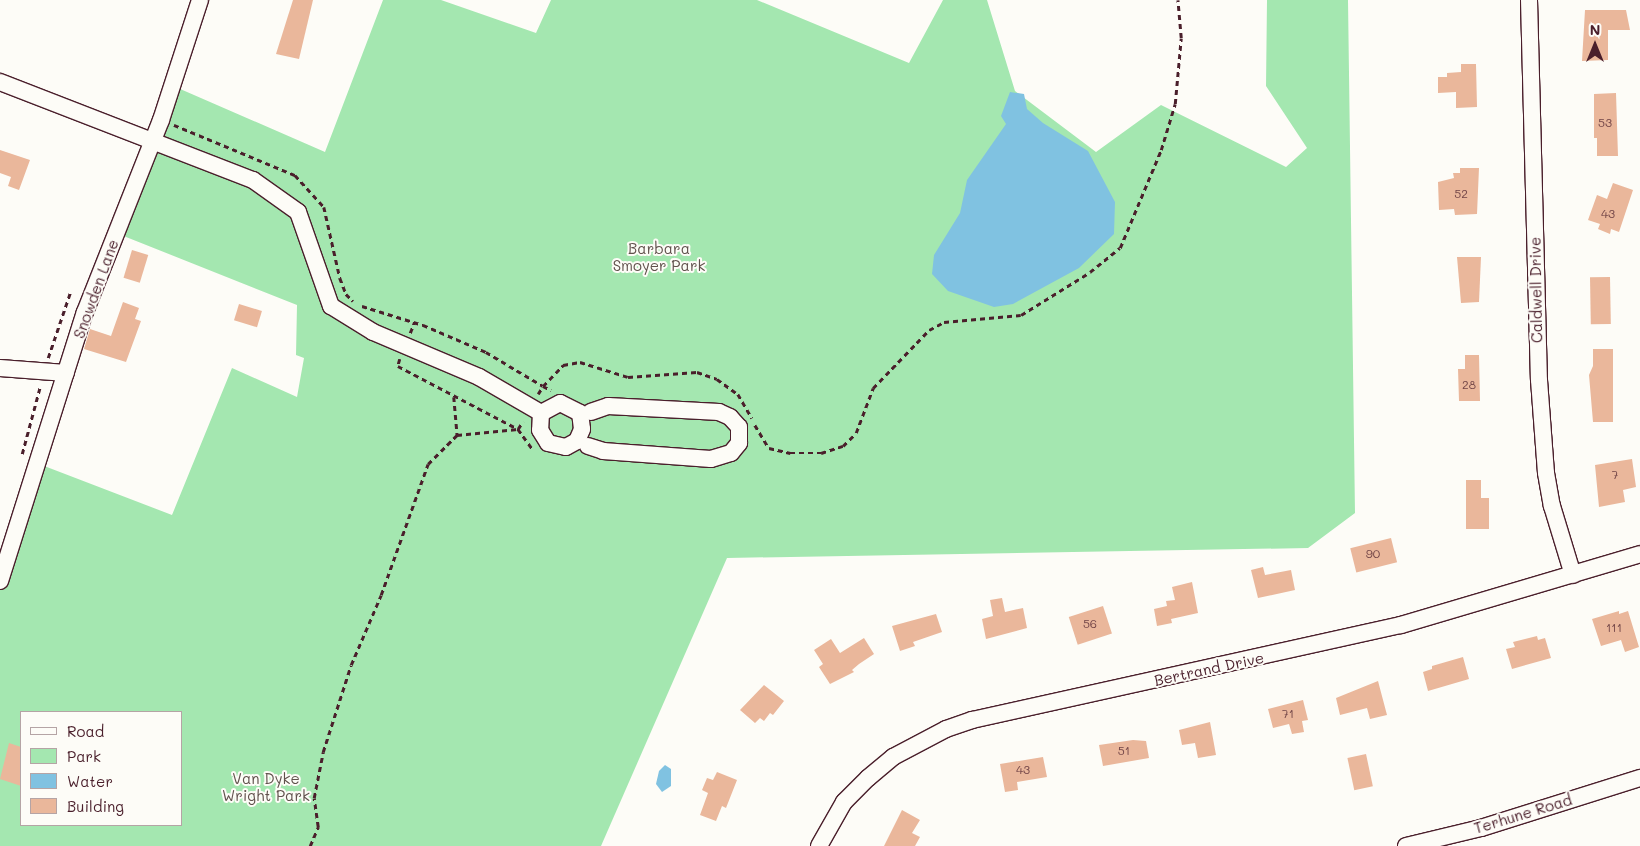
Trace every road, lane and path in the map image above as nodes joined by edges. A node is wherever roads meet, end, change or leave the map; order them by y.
1 (200, 0) edge
2 (1178, 0) edge
3 (1529, 0) edge
4 (0, 82) edge
5 (161, 120) junction
6 (152, 142) junction
7 (0, 368) edge
8 (66, 373) junction
9 (543, 386) junction
10 (454, 396) dead end
11 (535, 411) junction
12 (591, 412) dead end
13 (457, 435) junction
14 (588, 446) dead end
15 (1640, 554) edge
16 (1573, 575) junction
17 (0, 580) edge
18 (1640, 778) edge
19 (310, 846) edge
20 (819, 846) edge
21 (1406, 846) edge

1 - 5 street, Snowden Lane
2 - 9 path
3 - 16 street, Caldwell Drive
4 - 6 street
5 - 6 street, Snowden Lane
5 - 9 path
6 - 8 street, Snowden Lane
6 - 11 street
7 - 8 street
8 - 17 street, Snowden Lane
9 - 11 path
10 - 13 path
11 - 13 path
12 - 14 street
13 - 19 path
15 - 16 street, Bertrand Drive
16 - 20 street, Bertrand Drive
18 - 21 street, Terhune Road

